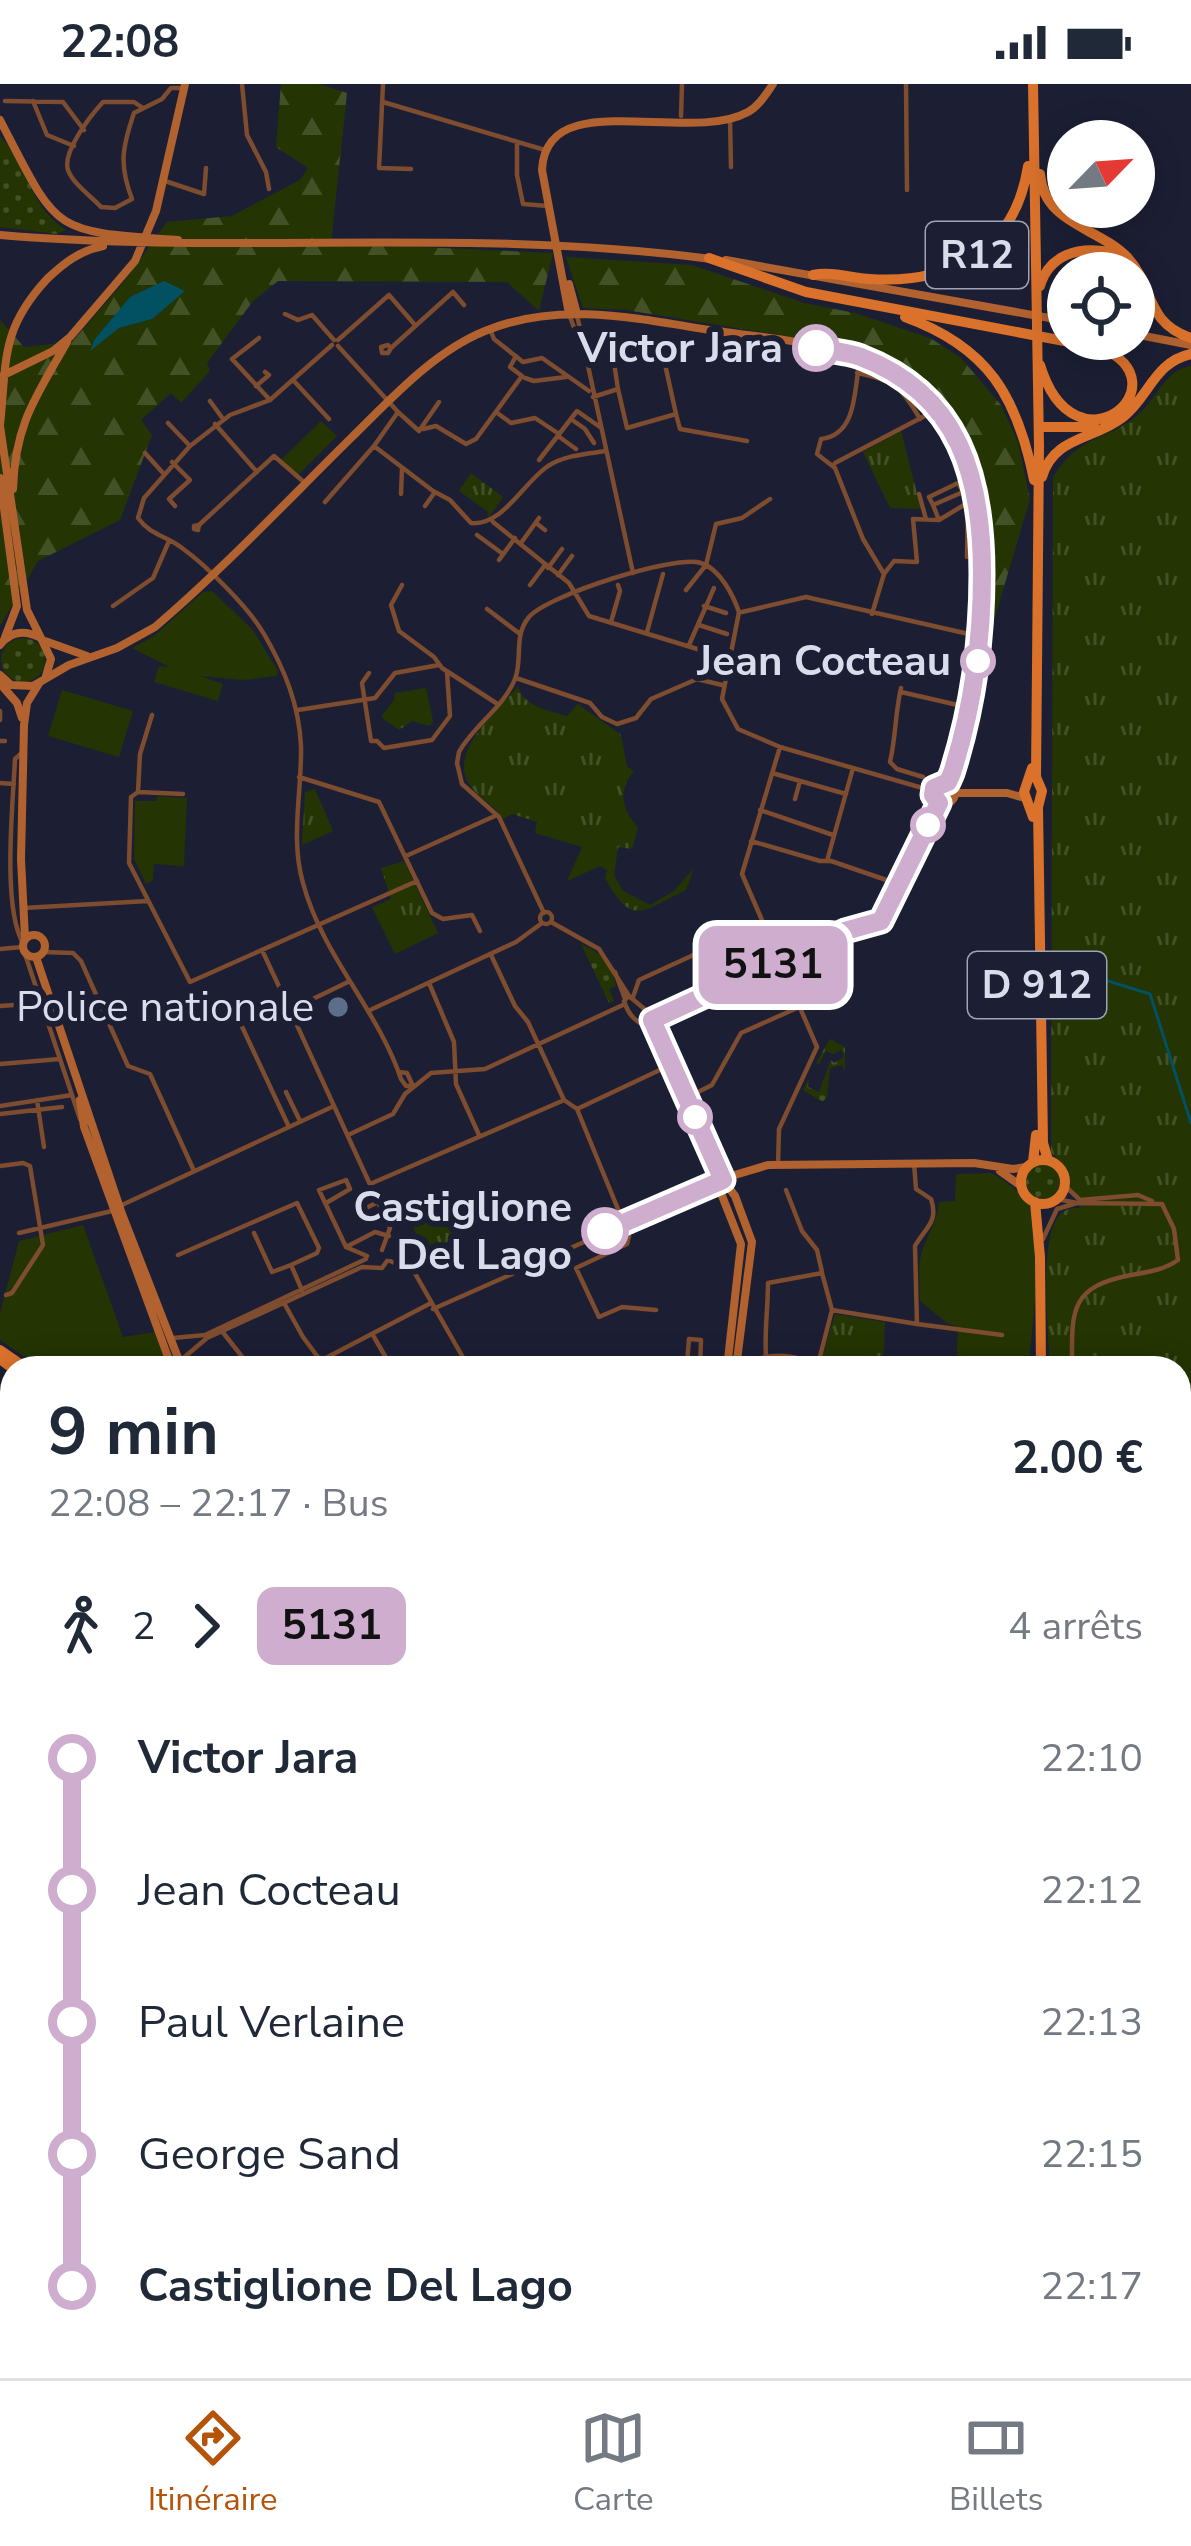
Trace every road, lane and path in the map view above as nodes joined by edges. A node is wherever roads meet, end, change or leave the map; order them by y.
1 (242, 84) edge
2 (383, 84) edge
3 (682, 84) edge
4 (773, 84) edge
5 (906, 84) edge
6 (1035, 84) edge
7 (184, 86) edge
8 (5, 101) dead end
9 (33, 101) junction
10 (383, 103) junction
11 (1033, 104) junction
12 (143, 108) junction
13 (619, 110) dead end
14 (681, 116) junction
15 (563, 118) dead end
16 (730, 118) junction
17 (0, 120) edge
18 (84, 130) junction
19 (518, 142) junction
20 (1038, 142) junction
21 (74, 146) junction
22 (544, 149) junction
23 (731, 167) dead end
24 (206, 169) dead end
25 (411, 170) dead end
26 (163, 180) junction
27 (269, 189) dead end
28 (907, 190) dead end
29 (548, 206) junction
30 (0, 235) edge
31 (130, 241) junction
32 (114, 244) junction
33 (709, 258) junction
34 (1047, 271) edge
35 (814, 275) junction
36 (1036, 290) junction
37 (464, 305) dead end
38 (868, 305) junction
39 (285, 314) dead end
40 (573, 314) junction
41 (1047, 317) edge
42 (415, 325) junction
43 (490, 329) junction
44 (1155, 337) edge
45 (70, 338) junction
46 (259, 338) dead end
47 (335, 342) junction
48 (1191, 342) edge
49 (391, 348) dead end
50 (1036, 350) junction
51 (1191, 355) edge
52 (516, 356) junction
53 (860, 356) junction
54 (1, 367) edge
55 (266, 372) dead end
56 (857, 373) junction
57 (0, 377) edge
58 (566, 377) junction
59 (525, 378) dead end
60 (293, 380) junction
61 (256, 386) junction
62 (1, 387) edge
63 (618, 389) junction
64 (593, 397) junction
65 (270, 400) junction
66 (210, 401) dead end
67 (389, 402) junction
68 (439, 402) dead end
69 (936, 410) junction
70 (578, 411) junction
71 (398, 412) junction
72 (496, 412) junction
73 (676, 415) junction
74 (329, 418) dead end
75 (223, 419) junction
76 (571, 419) junction
77 (920, 419) junction
78 (1037, 422) junction
79 (168, 424) dead end
80 (215, 424) junction
81 (0, 426) edge
82 (600, 427) junction
83 (1106, 428) junction
84 (423, 429) junction
85 (558, 435) junction
86 (747, 441) dead end
87 (594, 443) dead end
88 (190, 446) junction
89 (374, 446) junction
90 (576, 448) dead end
91 (606, 452) junction
92 (146, 453) dead end
93 (538, 460) dead end
94 (172, 462) junction
95 (401, 467) junction
96 (838, 468) junction
97 (163, 472) junction
98 (257, 472) junction
99 (0, 478) edge
100 (190, 481) junction
101 (305, 483) junction
102 (1035, 484) junction
103 (198, 489) dead end
104 (436, 492) junction
105 (401, 494) dead end
106 (919, 494) dead end
107 (770, 499) dead end
108 (1040, 501) junction
109 (0, 502) edge
110 (325, 502) dead end
111 (175, 506) dead end
112 (425, 506) dead end
113 (933, 506) junction
114 (5, 514) junction
115 (926, 519) junction
116 (939, 520) junction
117 (493, 522) dead end
118 (868, 522) dead end
119 (200, 525) dead end
120 (859, 526) junction
121 (545, 530) dead end
122 (16, 532) junction
123 (976, 533) junction
124 (477, 535) dead end
125 (170, 541) junction
126 (518, 541) junction
127 (562, 549) dead end
128 (572, 556) dead end
129 (968, 557) dead end
130 (706, 565) junction
131 (547, 566) junction
132 (633, 573) junction
133 (663, 574) dead end
134 (884, 574) junction
135 (558, 575) junction
136 (213, 577) junction
137 (530, 585) dead end
138 (618, 585) dead end
139 (402, 586) dead end
140 (714, 588) dead end
141 (686, 590) dead end
142 (575, 592) junction
143 (113, 606) dead end
144 (704, 606) junction
145 (487, 609) dead end
146 (740, 612) junction
147 (726, 613) dead end
148 (872, 614) junction
149 (610, 622) junction
150 (695, 624) junction
151 (647, 632) junction
152 (520, 634) junction
153 (727, 634) dead end
154 (982, 637) junction
155 (42, 639) junction
156 (2, 642) edge
157 (689, 644) junction
158 (100, 655) junction
159 (730, 658) junction
160 (439, 665) junction
161 (447, 672) junction
162 (369, 673) dead end
163 (1, 677) edge
164 (516, 678) junction
165 (43, 680) junction
166 (723, 685) junction
167 (364, 700) junction
168 (497, 704) junction
169 (971, 709) junction
170 (297, 710) junction
171 (0, 711) edge
172 (152, 715) dead end
173 (0, 721) edge
174 (24, 725) junction
175 (780, 747) junction
176 (23, 751) junction
177 (891, 765) junction
178 (853, 766) junction
179 (772, 773) junction
180 (888, 776) junction
181 (299, 777) junction
182 (800, 781) junction
183 (948, 782) junction
184 (0, 783) edge
185 (14, 784) junction
186 (916, 785) junction
187 (933, 791) junction
188 (138, 792) junction
189 (1031, 792) junction
190 (956, 793) junction
191 (183, 794) dead end
192 (846, 794) junction
193 (794, 799) dead end
194 (939, 803) junction
195 (760, 810) junction
196 (497, 815) junction
197 (833, 835) dead end
198 (751, 841) junction
199 (0, 842) edge
200 (13, 842) junction
201 (406, 856) junction
202 (827, 861) junction
203 (417, 881) junction
204 (898, 884) junction
205 (12, 887) junction
206 (0, 889) edge
207 (148, 901) junction
208 (24, 913) junction
209 (544, 913) junction
210 (551, 922) junction
211 (319, 923) junction
212 (542, 923) junction
213 (763, 923) junction
214 (480, 931) dead end
215 (30, 946) junction
216 (0, 949) edge
217 (262, 950) junction
218 (491, 955) junction
219 (778, 962) junction
220 (348, 982) junction
221 (429, 983) junction
222 (628, 999) junction
223 (40, 1003) junction
224 (0, 1006) edge
225 (799, 1007) junction
226 (290, 1010) junction
227 (368, 1011) junction
228 (237, 1016) dead end
229 (650, 1024) junction
230 (538, 1043) junction
231 (60, 1059) junction
232 (0, 1064) edge
233 (664, 1068) junction
234 (457, 1069) junction
235 (413, 1086) junction
236 (75, 1091) junction
237 (286, 1092) dead end
238 (686, 1098) junction
239 (37, 1100) junction
240 (564, 1100) junction
241 (334, 1106) junction
242 (62, 1107) dead end
243 (39, 1109) junction
244 (577, 1109) junction
245 (0, 1110) edge
246 (300, 1121) junction
247 (289, 1127) junction
248 (348, 1135) junction
249 (480, 1136) junction
250 (44, 1147) dead end
251 (1048, 1160) junction
252 (778, 1163) junction
253 (914, 1163) junction
254 (988, 1165) junction
255 (1029, 1165) junction
256 (0, 1166) edge
257 (194, 1171) junction
258 (723, 1180) junction
259 (370, 1184) junction
260 (1021, 1186) junction
261 (1065, 1186) junction
262 (786, 1190) dead end
263 (1053, 1201) junction
264 (378, 1202) junction
265 (1035, 1202) junction
266 (326, 1203) junction
267 (1077, 1203) junction
268 (1154, 1203) junction
269 (116, 1208) junction
270 (358, 1212) dead end
271 (624, 1223) junction
272 (252, 1228) junction
273 (39, 1230) junction
274 (19, 1233) dead end
275 (389, 1236) junction
276 (1043, 1239) junction
277 (350, 1247) junction
278 (382, 1250) junction
279 (178, 1256) dead end
280 (1040, 1257) junction
281 (368, 1260) junction
282 (387, 1261) junction
283 (291, 1265) junction
284 (822, 1273) junction
285 (302, 1290) junction
286 (6, 1294) dead end
287 (284, 1303) junction
288 (432, 1306) junction
289 (656, 1310) dead end
290 (832, 1310) junction
291 (916, 1324) junction
292 (221, 1330) junction
293 (372, 1335) junction
294 (1002, 1335) dead end
295 (171, 1340) junction
296 (188, 1353) junction
297 (174, 1356) edge
298 (185, 1356) edge
299 (242, 1356) edge
300 (317, 1356) edge
301 (330, 1356) edge
302 (385, 1356) edge
303 (462, 1356) edge
304 (688, 1356) edge
305 (700, 1356) edge
306 (739, 1356) edge
307 (765, 1356) joint
308 (790, 1356) edge
309 (820, 1356) edge
310 (1041, 1356) edge
311 (1072, 1356) edge

1 - 27 street
2 - 10 street
3 - 14 street
4 - 16 street
5 - 28 street
6 - 11 main road, D 912
6 - 20 main road, D 912
7 - 12 street
7 - 26 street
8 - 9 street
9 - 18 street
9 - 21 street
10 - 19 street
10 - 25 street
11 - 35 main road, R12
11 - 36 main road, D 912
12 - 18 street
12 - 21 street
13 - 14 street
14 - 16 street
15 - 22 street
16 - 23 street
17 - 31 street, R12
18 - 21 street
19 - 22 street
19 - 29 street
20 - 36 main road, D 912
20 - 48 main road, R12
22 - 29 street
24 - 26 street
26 - 45 street
29 - 40 street
30 - 32 street, R12
31 - 32 street, R12
31 - 33 street, R12
32 - 54 street, R12
33 - 35 street, R12
33 - 38 main road, R12
34 - 36 main road, R12
35 - 41 street, R12
36 - 50 main road, D 912
37 - 42 street
38 - 50 main road, R12
38 - 102 main road, R12
39 - 47 street
40 - 43 street
40 - 53 street
40 - 64 street
42 - 47 street
42 - 49 street
43 - 52 street
43 - 67 street
44 - 48 street, R12
45 - 57 street
45 - 122 street
46 - 61 street
47 - 60 street
47 - 67 street
50 - 78 main road, D 912
51 - 83 main road
52 - 58 street
52 - 72 street
53 - 56 street
53 - 69 street
54 - 62 street, R12
55 - 61 street
56 - 77 street
56 - 96 street
58 - 59 street
58 - 64 street
60 - 65 street
60 - 74 street
61 - 65 street
62 - 81 street, R12
63 - 64 street
63 - 73 street
63 - 73 street
64 - 70 street
64 - 82 street
65 - 75 street
66 - 75 street
67 - 71 street
67 - 101 street
68 - 84 street
69 - 77 street
69 - 123 street
70 - 76 street
70 - 82 street
71 - 84 street
71 - 89 street
72 - 84 street
72 - 85 street
73 - 86 street
75 - 80 street
76 - 85 street
76 - 87 street
77 - 96 street
78 - 83 main road
78 - 102 main road, D 912
78 - 108 main road, D 912
79 - 88 street
80 - 88 street
80 - 98 street
81 - 122 street
82 - 91 street
83 - 108 main road
85 - 90 street
85 - 93 street
88 - 94 street
89 - 95 street
89 - 110 street
91 - 104 street
91 - 132 street
92 - 97 street
94 - 97 street
94 - 100 street
95 - 104 street
95 - 105 street
96 - 120 street
97 - 125 street
98 - 101 street
98 - 119 street
99 - 114 street
100 - 103 street
100 - 111 street
101 - 136 street
102 - 189 main road, D 912
104 - 112 street
106 - 115 street
107 - 130 street
108 - 189 main road, D 912
109 - 114 street
113 - 113 street
113 - 116 street
114 - 156 street
115 - 116 street
115 - 134 street
116 - 123 street
117 - 126 street
118 - 120 street
120 - 134 street
121 - 126 street
122 - 155 street
123 - 129 street
123 - 154 street
124 - 126 street
125 - 136 street
125 - 143 street
126 - 131 street
127 - 131 street
128 - 135 street
130 - 132 street
130 - 141 street
130 - 146 street
131 - 135 street
131 - 137 street
132 - 142 street
133 - 151 street
134 - 148 street
135 - 142 street
136 - 158 street
136 - 170 street
138 - 149 street
139 - 160 street
140 - 144 street
142 - 149 street
142 - 152 street
144 - 147 street
144 - 150 street
145 - 152 street
146 - 148 street
146 - 159 street
148 - 154 street
149 - 151 street
150 - 153 street
150 - 157 street
151 - 157 street
152 - 164 street
154 - 169 street
155 - 156 street
155 - 158 street
155 - 165 street
157 - 159 street
158 - 165 street
159 - 166 street
160 - 161 street
160 - 167 street
161 - 167 street
161 - 168 street
162 - 167 street
163 - 165 street
163 - 174 street
164 - 166 street
164 - 168 street
165 - 174 street
166 - 175 street
167 - 170 street
168 - 196 street
169 - 177 street
169 - 183 street
170 - 181 street
171 - 173 street
172 - 188 street
174 - 176 street
175 - 178 street
175 - 179 street
176 - 185 street
176 - 208 street
177 - 180 street
177 - 186 street
178 - 180 street
178 - 192 street
179 - 182 street
179 - 195 street
180 - 186 street
181 - 201 street
181 - 211 street
182 - 192 street
182 - 193 street
183 - 187 street
183 - 190 street
184 - 185 street
185 - 200 street
186 - 187 street
187 - 194 street
188 - 191 street
188 - 207 street
189 - 190 street
189 - 251 main road, D 912
189 - 255 main road, D 912
190 - 194 street
192 - 202 street
194 - 204 street
195 - 197 street
195 - 198 street
196 - 201 street
196 - 209 street
198 - 202 street
198 - 213 street
199 - 200 street
200 - 205 street
201 - 203 street
202 - 204 street
203 - 211 street
203 - 214 street
204 - 219 street
205 - 206 street
205 - 215 street
207 - 208 street
207 - 217 street
208 - 215 street
209 - 210 street
209 - 212 street
210 - 212 street
210 - 222 street
211 - 217 street
211 - 220 street
212 - 218 street
213 - 219 street
213 - 222 street
215 - 216 street
215 - 223 street
215 - 236 street
215 - 257 street
217 - 226 street
218 - 221 street
218 - 230 street
219 - 225 street
219 - 229 street
220 - 226 street
220 - 227 street
221 - 227 street
221 - 234 street
222 - 229 street
222 - 229 street
222 - 230 street
223 - 224 street
223 - 231 street
225 - 238 street
225 - 252 street
226 - 241 street
227 - 235 street
228 - 247 street
229 - 233 street
229 - 238 street
230 - 234 street
230 - 240 street
231 - 232 street
231 - 236 street
233 - 244 street
233 - 258 street
234 - 235 street
234 - 249 street
235 - 248 street
236 - 239 street
236 - 269 street
236 - 269 street
237 - 246 street
238 - 258 street
239 - 243 street
239 - 245 street
240 - 244 street
240 - 249 street
241 - 246 street
241 - 248 street
242 - 243 street
243 - 245 street
243 - 250 street
244 - 271 street
246 - 247 street
247 - 257 street
248 - 259 street
249 - 259 street
251 - 255 main road
251 - 261 main road
252 - 253 street
252 - 258 street
253 - 254 street
253 - 291 street
254 - 255 street
254 - 260 street
255 - 260 main road
256 - 273 street
257 - 269 street
258 - 271 street
258 - 306 street
259 - 264 street
260 - 265 main road
261 - 263 main road
261 - 268 street
262 - 284 street
263 - 265 main road
263 - 267 street
263 - 276 main road
264 - 270 street
264 - 275 street
265 - 280 main road
266 - 266 street
266 - 277 street
267 - 268 street
267 - 276 street
268 - 311 street
269 - 273 street
269 - 295 street
271 - 288 street
271 - 289 street
272 - 279 street
272 - 283 street
272 - 283 street
273 - 274 street
273 - 286 street
275 - 277 street
275 - 278 street
276 - 280 main road
277 - 281 street
278 - 281 street
278 - 282 street
280 - 310 main road
281 - 282 street
281 - 285 street
281 - 287 street
282 - 288 street
283 - 285 street
284 - 290 street
284 - 307 street
285 - 292 street
287 - 292 street
287 - 300 street
288 - 293 street
288 - 303 street
290 - 291 street
290 - 309 street
291 - 294 street
292 - 295 street
292 - 296 street
292 - 299 street
293 - 301 street
293 - 302 street
295 - 296 street
295 - 297 street
296 - 298 street
304 - 305 street
307 - 308 street

